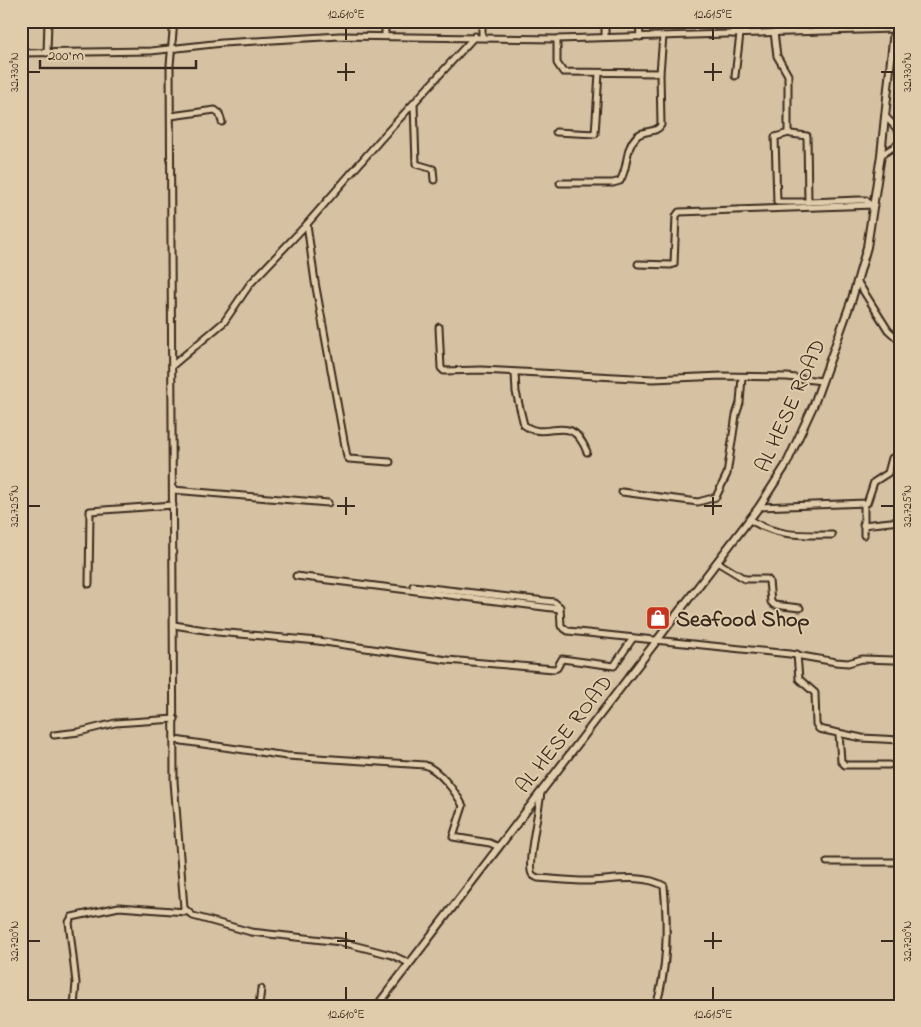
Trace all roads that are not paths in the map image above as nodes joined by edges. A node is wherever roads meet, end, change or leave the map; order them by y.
1 (48, 21) edge
2 (174, 21) edge
3 (385, 21) edge
4 (482, 21) edge
5 (605, 21) edge
6 (639, 21) edge
7 (733, 21) edge
8 (894, 25) edge
9 (774, 32) junction
10 (733, 34) junction
11 (740, 34) junction
12 (385, 35) junction
13 (475, 36) junction
14 (482, 36) junction
15 (640, 36) junction
16 (663, 36) junction
17 (605, 37) junction
18 (557, 38) junction
19 (172, 49) junction
20 (21, 53) edge
21 (47, 53) junction
22 (599, 73) junction
23 (660, 73) junction
24 (736, 76) dead end
25 (414, 104) junction
26 (172, 116) junction
27 (885, 116) junction
28 (222, 122) dead end
29 (556, 132) dead end
30 (900, 132) edge
31 (789, 133) junction
32 (900, 143) edge
33 (880, 155) junction
34 (434, 180) dead end
35 (560, 183) dead end
36 (808, 202) junction
37 (791, 205) junction
38 (872, 205) junction
39 (308, 224) junction
40 (638, 264) dead end
41 (857, 281) junction
42 (439, 327) dead end
43 (900, 341) edge
44 (173, 365) junction
45 (515, 373) junction
46 (742, 377) junction
47 (822, 381) junction
48 (587, 452) dead end
49 (892, 458) dead end
50 (390, 462) dead end
51 (173, 490) junction
52 (622, 492) dead end
53 (328, 503) dead end
54 (173, 504) junction
55 (864, 504) junction
56 (759, 507) junction
57 (750, 520) junction
58 (900, 521) edge
59 (863, 525) junction
60 (832, 536) dead end
61 (864, 536) dead end
62 (717, 562) junction
63 (296, 576) dead end
64 (89, 584) dead end
65 (412, 586) dead end
66 (800, 608) dead end
67 (560, 609) junction
68 (174, 625) junction
69 (633, 638) junction
70 (656, 640) junction
71 (797, 654) junction
72 (894, 660) dead end
73 (175, 719) junction
74 (840, 734) junction
75 (54, 735) dead end
76 (175, 740) junction
77 (900, 740) edge
78 (889, 765) dead end
79 (542, 789) junction
80 (499, 847) junction
81 (827, 862) dead end
82 (900, 862) edge
83 (186, 912) junction
84 (409, 963) junction
85 (261, 989) dead end
86 (74, 1006) edge
87 (258, 1006) edge
88 (377, 1006) edge
89 (656, 1006) edge

1 - 21 street
2 - 19 street
3 - 12 street
4 - 14 street
5 - 17 street
6 - 15 street
7 - 10 street
8 - 9 street
8 - 27 street, AL HESE ROAD
9 - 11 street
9 - 31 street
10 - 11 street
10 - 16 street
11 - 24 street
12 - 13 street
12 - 19 street
13 - 14 street
13 - 25 street
14 - 18 street
15 - 16 street
15 - 17 street
16 - 23 street
17 - 18 street
18 - 22 street
19 - 21 street
19 - 26 street
20 - 21 street
22 - 23 street
22 - 29 street
23 - 35 street
25 - 34 street
25 - 39 street
26 - 28 street
26 - 44 street
27 - 30 street
27 - 33 street, AL HESE ROAD
31 - 36 street
31 - 37 street
32 - 33 street
33 - 38 street, AL HESE ROAD
36 - 37 street
36 - 38 street
37 - 38 street
37 - 40 street
38 - 41 street, AL HESE ROAD
39 - 44 street
39 - 50 street
41 - 43 street
41 - 47 street, AL HESE ROAD
42 - 45 street
44 - 51 street
45 - 46 street
45 - 48 street
46 - 47 street
46 - 52 street
47 - 56 street, AL HESE ROAD
49 - 55 street
51 - 53 street
51 - 54 street
54 - 64 street
54 - 68 street
55 - 56 street
55 - 59 street
56 - 57 street, AL HESE ROAD
57 - 60 street
57 - 62 street, AL HESE ROAD
58 - 59 street
59 - 61 street
62 - 66 street
62 - 70 street, AL HESE ROAD
63 - 67 street
65 - 67 street
67 - 69 street
68 - 69 street
68 - 73 street
69 - 70 street
70 - 71 street
70 - 79 street, AL HESE ROAD
71 - 72 street
71 - 74 street
73 - 75 street
73 - 76 street
74 - 77 street
74 - 78 street
76 - 80 street
76 - 83 street
79 - 80 street, AL HESE ROAD
79 - 89 street
80 - 84 street, AL HESE ROAD
81 - 82 street
83 - 84 street
83 - 86 street
84 - 88 street, AL HESE ROAD
85 - 87 street

